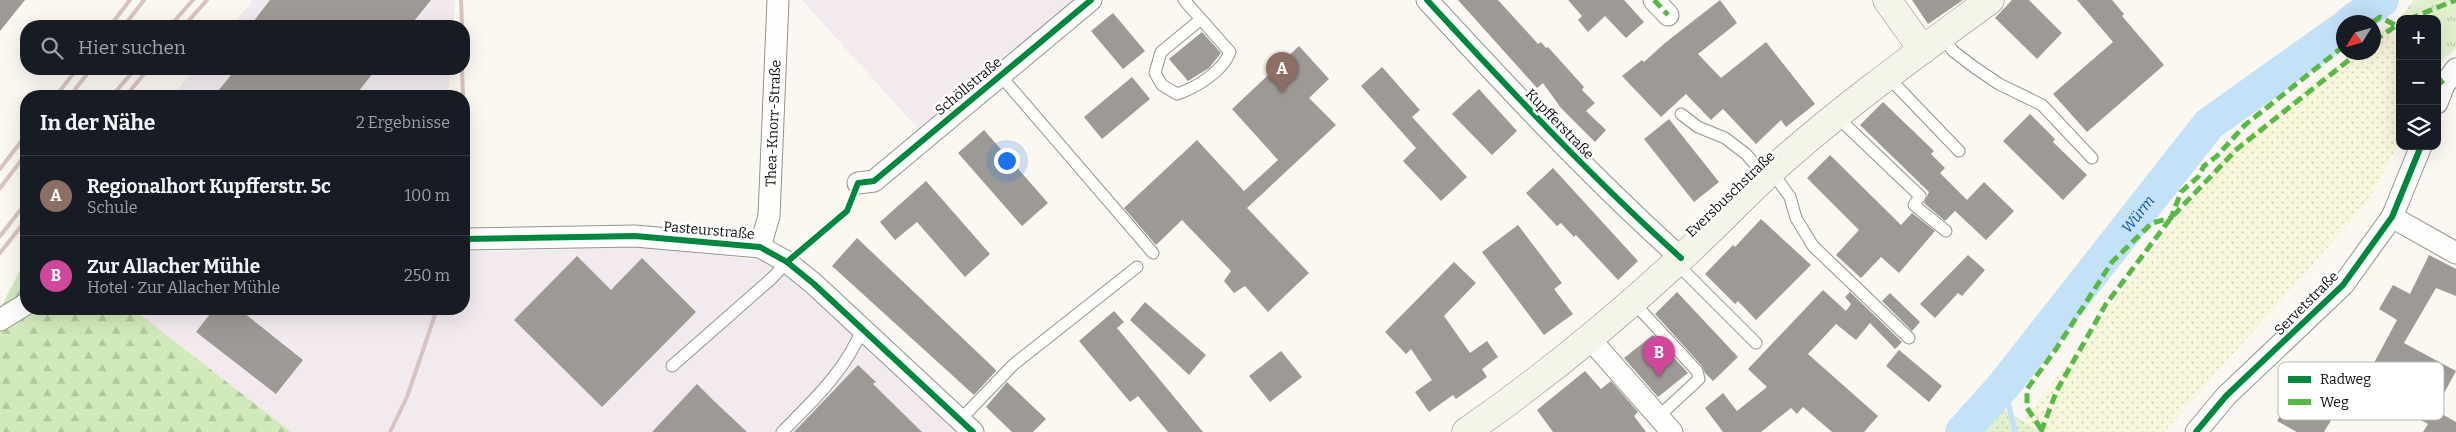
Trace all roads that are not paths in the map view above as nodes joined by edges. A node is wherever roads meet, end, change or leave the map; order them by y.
1 (778, 0) edge
2 (1091, 0) edge
3 (1184, 0) edge
4 (1427, 0) edge
5 (1887, 0) edge
6 (1990, 0) edge
7 (1200, 20) junction
8 (1932, 43) junction
9 (2456, 69) edge
10 (1000, 75) junction
11 (1887, 76) junction
12 (2441, 93) edge
13 (1680, 114) dead end
14 (1836, 116) junction
15 (2420, 150) edge
16 (1959, 151) dead end
17 (2092, 158) dead end
18 (1768, 175) junction
19 (858, 183) dead end
20 (2392, 217) junction
21 (1946, 231) dead end
22 (470, 238) edge
23 (760, 246) junction
24 (1153, 253) dead end
25 (2456, 253) edge
26 (1679, 261) junction
27 (787, 262) junction
28 (1137, 267) dead end
29 (1633, 302) junction
30 (20, 308) edge
31 (0, 320) edge
32 (862, 329) junction
33 (1909, 338) dead end
34 (1590, 339) junction
35 (1756, 343) dead end
36 (672, 366) dead end
37 (966, 426) edge
38 (1675, 427) edge
39 (782, 432) edge
40 (1466, 432) edge
41 (2196, 432) edge

1 - 23 street, Thea-Knorr-Straße
2 - 10 street, Schöllstraße
3 - 7 lane
4 - 26 street, Kupfferstraße
5 - 8 main road
6 - 8 main road, Eversbuschstraße
7 - 7 lane
8 - 11 main road, Eversbuschstraße
8 - 17 lane
9 - 12 street
10 - 19 street, Schöllstraße
10 - 24 lane
11 - 14 main road, Eversbuschstraße
11 - 16 lane
13 - 18 lane
14 - 18 main road, Eversbuschstraße
14 - 21 lane
15 - 20 street, Servetstraße
18 - 26 main road, Eversbuschstraße
18 - 33 lane
20 - 25 street
20 - 41 street, Servetstraße
22 - 23 street, Pasteurstraße
23 - 27 street, Pasteurstraße
26 - 29 main road, Eversbuschstraße
26 - 35 lane
27 - 32 street, Pasteurstraße
27 - 36 lane
28 - 37 lane
29 - 34 main road, Eversbuschstraße
29 - 38 lane
30 - 31 street
32 - 37 street, Pasteurstraße
32 - 39 lane
34 - 38 street
34 - 40 main road, Eversbuschstraße

